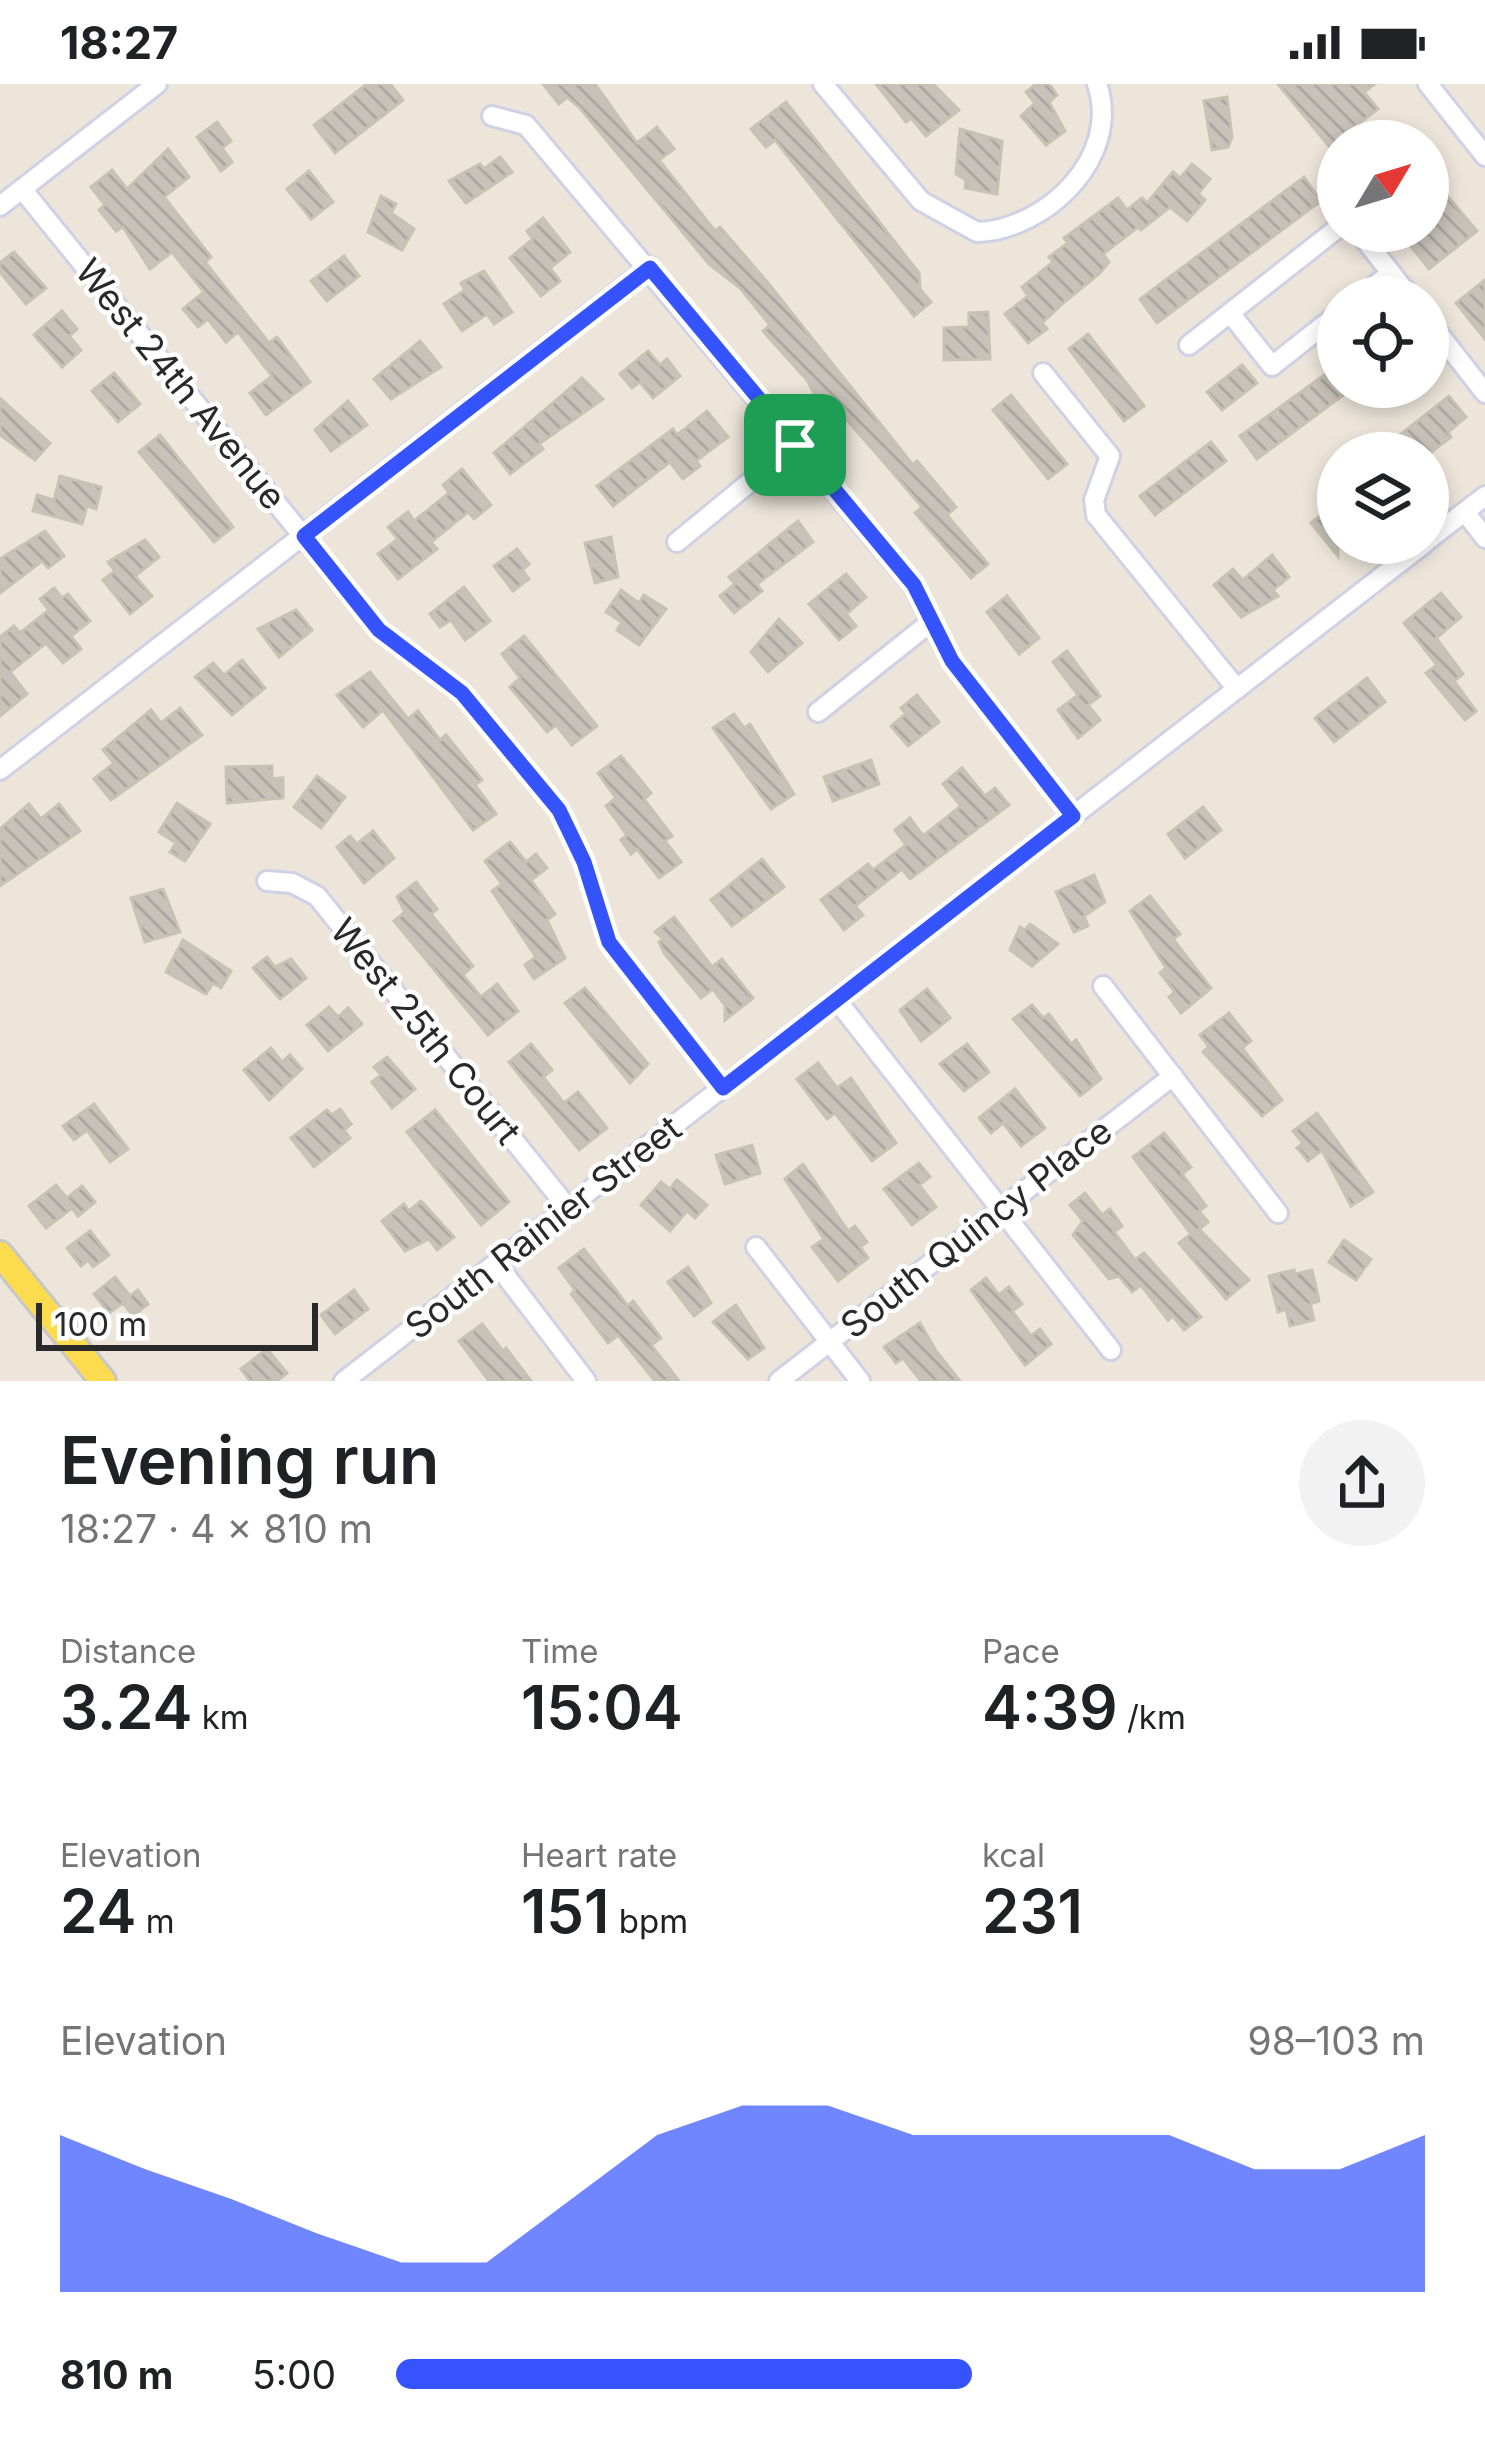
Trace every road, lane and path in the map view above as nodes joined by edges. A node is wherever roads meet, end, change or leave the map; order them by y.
1 (157, 84) edge
2 (823, 84) edge
3 (1097, 84) edge
4 (1428, 84) edge
5 (492, 116) dead end
6 (1485, 156) edge
7 (22, 189) junction
8 (0, 206) edge
9 (1317, 245) edge
10 (1374, 252) edge
11 (650, 268) junction
12 (1391, 273) junction
13 (1387, 276) edge
14 (1393, 276) edge
15 (1230, 313) junction
16 (1317, 330) edge
17 (1189, 345) dead end
18 (1449, 347) edge
19 (1043, 373) dead end
20 (1485, 393) edge
21 (795, 445) junction
22 (1485, 496) edge
23 (1465, 512) junction
24 (1449, 524) edge
25 (304, 536) junction
26 (1485, 538) edge
27 (677, 542) dead end
28 (1398, 564) edge
29 (932, 622) junction
30 (1237, 689) junction
31 (818, 712) dead end
32 (0, 770) edge
33 (1073, 816) junction
34 (267, 881) dead end
35 (1103, 986) dead end
36 (836, 999) junction
37 (1172, 1076) junction
38 (723, 1088) junction
39 (568, 1208) junction
40 (1001, 1208) junction
41 (1279, 1213) dead end
42 (756, 1247) dead end
43 (0, 1254) edge
44 (496, 1263) junction
45 (829, 1342) junction
46 (1111, 1350) dead end
47 (103, 1381) edge
48 (344, 1381) edge
49 (586, 1381) edge
50 (778, 1381) edge
51 (860, 1381) edge

1 - 7 street
2 - 3 street
4 - 6 street
5 - 11 street
7 - 8 street
7 - 25 street, West 24th Avenue
9 - 15 street
10 - 12 street
11 - 21 street
11 - 25 street
12 - 13 street
12 - 14 street
15 - 16 street
15 - 17 street
18 - 20 street
19 - 30 street
21 - 27 street
21 - 29 street
22 - 23 street, South Rainier Street
23 - 24 street, South Rainier Street
23 - 26 street
25 - 32 street
25 - 38 street, West 24th Avenue
28 - 30 street, South Rainier Street
29 - 31 street
29 - 33 street
30 - 33 street, South Rainier Street
33 - 36 street, South Rainier Street
34 - 39 street, West 25th Court
35 - 37 street
36 - 38 street, South Rainier Street
36 - 40 street
37 - 40 street, South Quincy Place
37 - 41 street
38 - 39 street, South Rainier Street
39 - 44 street, South Rainier Street
40 - 45 street, South Quincy Place
40 - 46 street
42 - 45 street
43 - 47 main road
44 - 48 street, South Rainier Street
44 - 49 street
45 - 50 street, South Quincy Place
45 - 51 street

